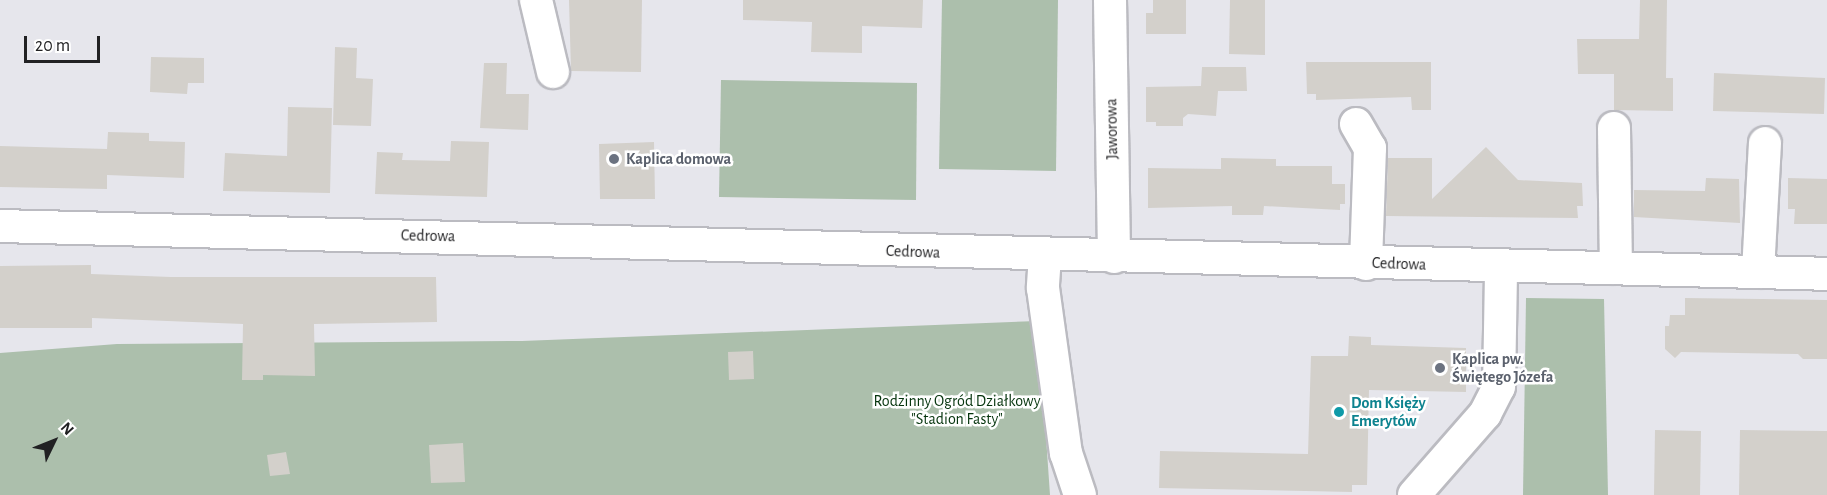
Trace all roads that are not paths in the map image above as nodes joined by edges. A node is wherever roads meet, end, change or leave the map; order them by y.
1 (536, 0) edge
2 (1110, 0) edge
3 (553, 72) dead end
4 (1356, 124) dead end
5 (1614, 129) dead end
6 (1765, 143) dead end
7 (0, 226) edge
8 (1045, 256) junction
9 (1114, 257) junction
10 (1366, 264) junction
11 (1500, 267) junction
12 (1616, 267) junction
13 (1758, 272) junction
14 (1827, 274) edge
15 (1080, 495) edge
16 (1414, 495) edge

1 - 3 street
2 - 9 street, Jaworowa
4 - 10 street
5 - 12 street
6 - 13 street
7 - 8 street, Cedrowa
8 - 9 street, Cedrowa
8 - 15 street
9 - 10 street, Cedrowa
10 - 11 street, Cedrowa
11 - 12 street, Cedrowa
11 - 16 street
12 - 13 street, Cedrowa
13 - 14 street, Cedrowa

